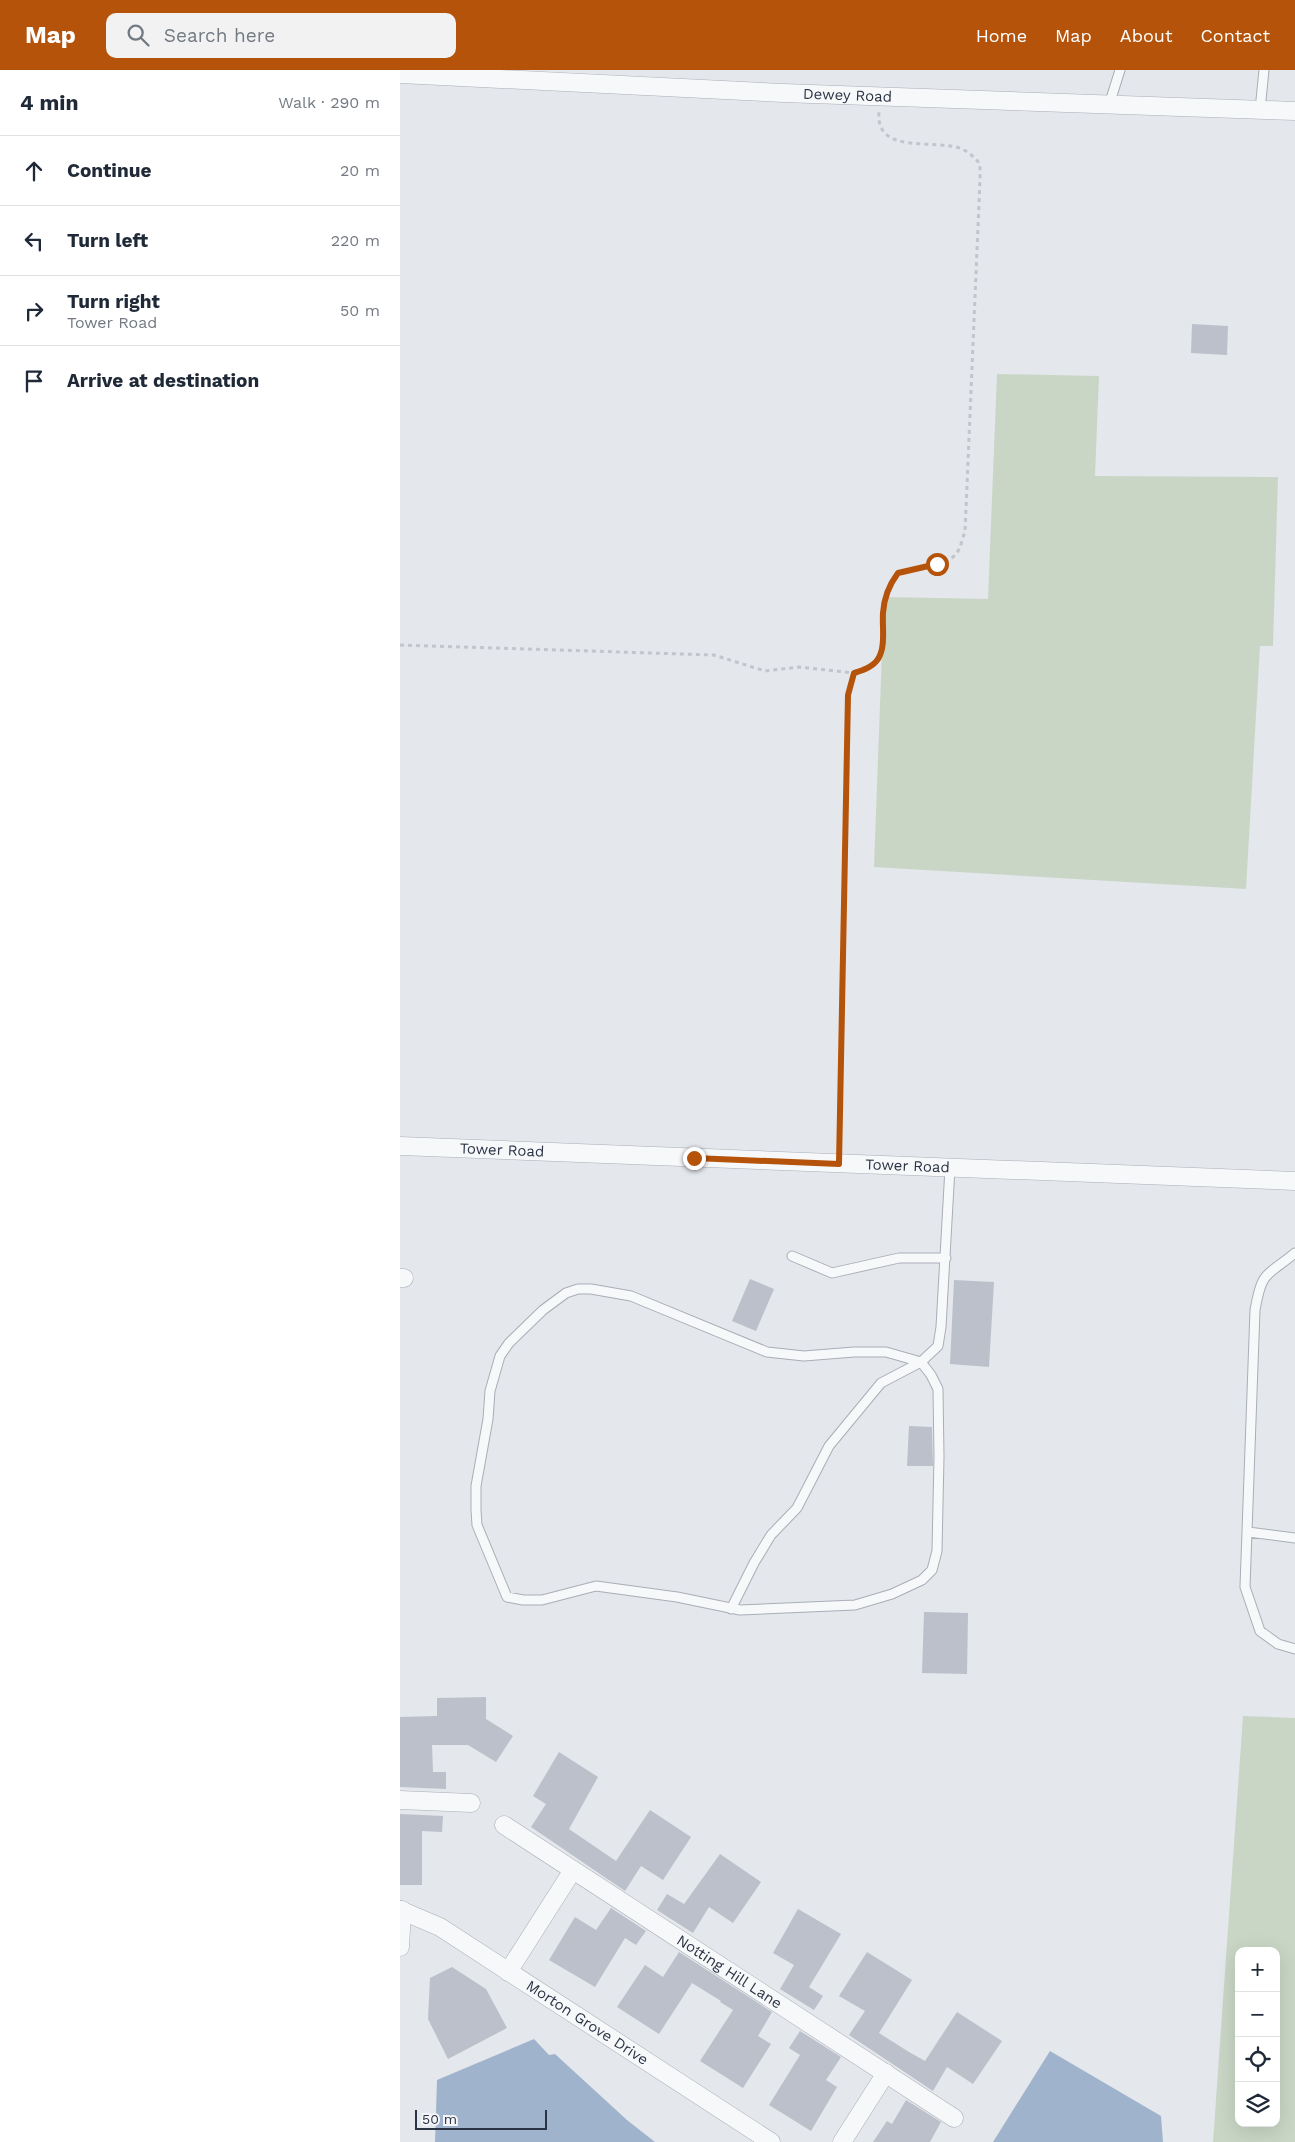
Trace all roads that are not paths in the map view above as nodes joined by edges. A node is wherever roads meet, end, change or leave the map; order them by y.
1 (1120, 70) edge
2 (1264, 70) edge
3 (400, 74) edge
4 (1109, 105) junction
5 (1260, 110) junction
6 (1295, 111) edge
7 (400, 1146) edge
8 (950, 1168) junction
9 (1295, 1181) edge
10 (1295, 1253) edge
11 (792, 1256) dead end
12 (946, 1258) junction
13 (921, 1362) junction
14 (1248, 1532) junction
15 (1295, 1538) edge
16 (731, 1608) junction
17 (1295, 1649) edge
18 (400, 1800) edge
19 (471, 1803) dead end
20 (504, 1825) dead end
21 (573, 1870) junction
22 (401, 1910) edge
23 (400, 1947) edge
24 (508, 1972) junction
25 (886, 2073) junction
26 (954, 2118) dead end
27 (771, 2142) edge
28 (842, 2142) edge

1 - 4 lane
2 - 5 lane
3 - 4 street, Dewey Road
4 - 5 street, Dewey Road
5 - 6 street, Dewey Road
7 - 8 street, Tower Road
8 - 9 street, Tower Road
8 - 12 lane
10 - 14 lane
11 - 12 lane
12 - 13 lane
13 - 16 lane
13 - 16 lane
13 - 16 lane
14 - 15 lane
14 - 17 lane
18 - 19 street
20 - 21 street, Notting Hill Lane
21 - 24 street
21 - 25 street, Notting Hill Lane
22 - 23 street
22 - 24 street, Morton Grove Drive
24 - 27 street, Morton Grove Drive
25 - 26 street, Notting Hill Lane
25 - 28 street

